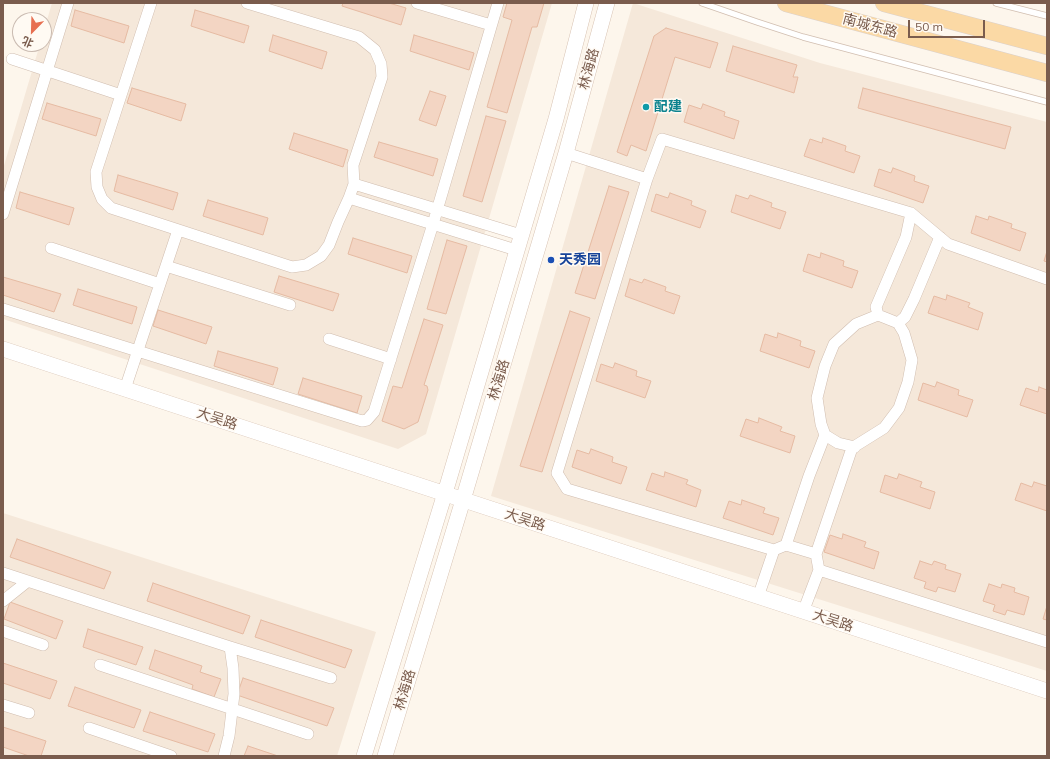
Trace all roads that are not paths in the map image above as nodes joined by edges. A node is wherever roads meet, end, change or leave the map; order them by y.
1 (68, 3) edge
2 (151, 3) edge
3 (247, 3) edge
4 (418, 3) edge
5 (498, 3) edge
6 (586, 3) edge
7 (607, 3) edge
8 (702, 3) edge
9 (786, 3) edge
10 (884, 3) edge
11 (996, 3) edge
12 (272, 7) edge
13 (1047, 16) edge
14 (491, 25) junction
15 (1047, 46) edge
16 (12, 59) dead end
17 (47, 70) junction
18 (1047, 74) edge
19 (121, 95) junction
20 (1047, 102) edge
21 (566, 153) junction
22 (647, 179) junction
23 (354, 184) junction
24 (349, 198) junction
25 (437, 209) junction
26 (911, 213) junction
27 (3, 214) edge
28 (433, 224) junction
29 (178, 230) junction
30 (521, 234) junction
31 (940, 237) junction
32 (50, 248) dead end
33 (516, 250) junction
34 (166, 266) junction
35 (1047, 279) edge
36 (160, 284) junction
37 (290, 305) dead end
38 (3, 309) edge
39 (878, 315) junction
40 (898, 323) junction
41 (329, 339) dead end
42 (3, 349) edge
43 (138, 351) junction
44 (391, 359) junction
45 (125, 390) junction
46 (825, 436) junction
47 (855, 447) junction
48 (445, 493) junction
49 (463, 500) junction
50 (786, 545) junction
51 (774, 550) junction
52 (816, 554) junction
53 (819, 570) junction
54 (3, 573) edge
55 (28, 581) junction
56 (758, 597) junction
57 (3, 601) edge
58 (803, 612) junction
59 (3, 631) edge
60 (1047, 642) edge
61 (43, 645) dead end
62 (230, 647) junction
63 (100, 665) dead end
64 (331, 678) dead end
65 (1047, 691) edge
66 (3, 705) edge
67 (232, 710) junction
68 (29, 713) dead end
69 (89, 728) dead end
70 (308, 734) dead end
71 (171, 756) edge
72 (224, 756) edge
73 (364, 756) edge
74 (385, 756) edge

1 - 17 street
2 - 19 street
3 - 12 street
4 - 14 street
5 - 14 street
6 - 30 main road, 林海路
7 - 21 main road, 林海路
8 - 20 lane
9 - 18 main road, 南城东路
10 - 15 main road, 南城东路
11 - 13 lane
12 - 23 street
14 - 25 street
16 - 17 street
17 - 19 street
17 - 27 street
19 - 29 street
21 - 22 street
21 - 49 main road, 林海路
22 - 26 street
22 - 51 street
23 - 24 street
23 - 25 street
24 - 28 street
24 - 29 street
25 - 28 street
25 - 30 street
26 - 31 street
26 - 39 street
28 - 33 street
28 - 44 street
29 - 34 street
30 - 33 main road, 林海路
31 - 35 street
31 - 40 street
32 - 36 street
33 - 48 main road, 林海路
34 - 36 street
34 - 37 street
36 - 43 street
38 - 43 street
39 - 40 street
39 - 46 street
40 - 47 street
41 - 44 street
42 - 45 main road, 大吴路
43 - 44 street
43 - 45 street
45 - 48 main road, 大吴路
46 - 47 street
46 - 50 street
47 - 52 street
48 - 49 main road, 大吴路
48 - 73 main road, 林海路
49 - 56 main road, 大吴路
49 - 74 main road, 林海路
50 - 51 street
50 - 52 street
51 - 56 street
52 - 53 street
53 - 58 street
53 - 60 street
54 - 55 street
55 - 57 street
55 - 62 street
56 - 58 main road, 大吴路
58 - 65 main road, 大吴路
59 - 61 street
62 - 64 street
62 - 67 street
63 - 67 street
66 - 68 street
67 - 70 street
67 - 72 street
69 - 71 street

